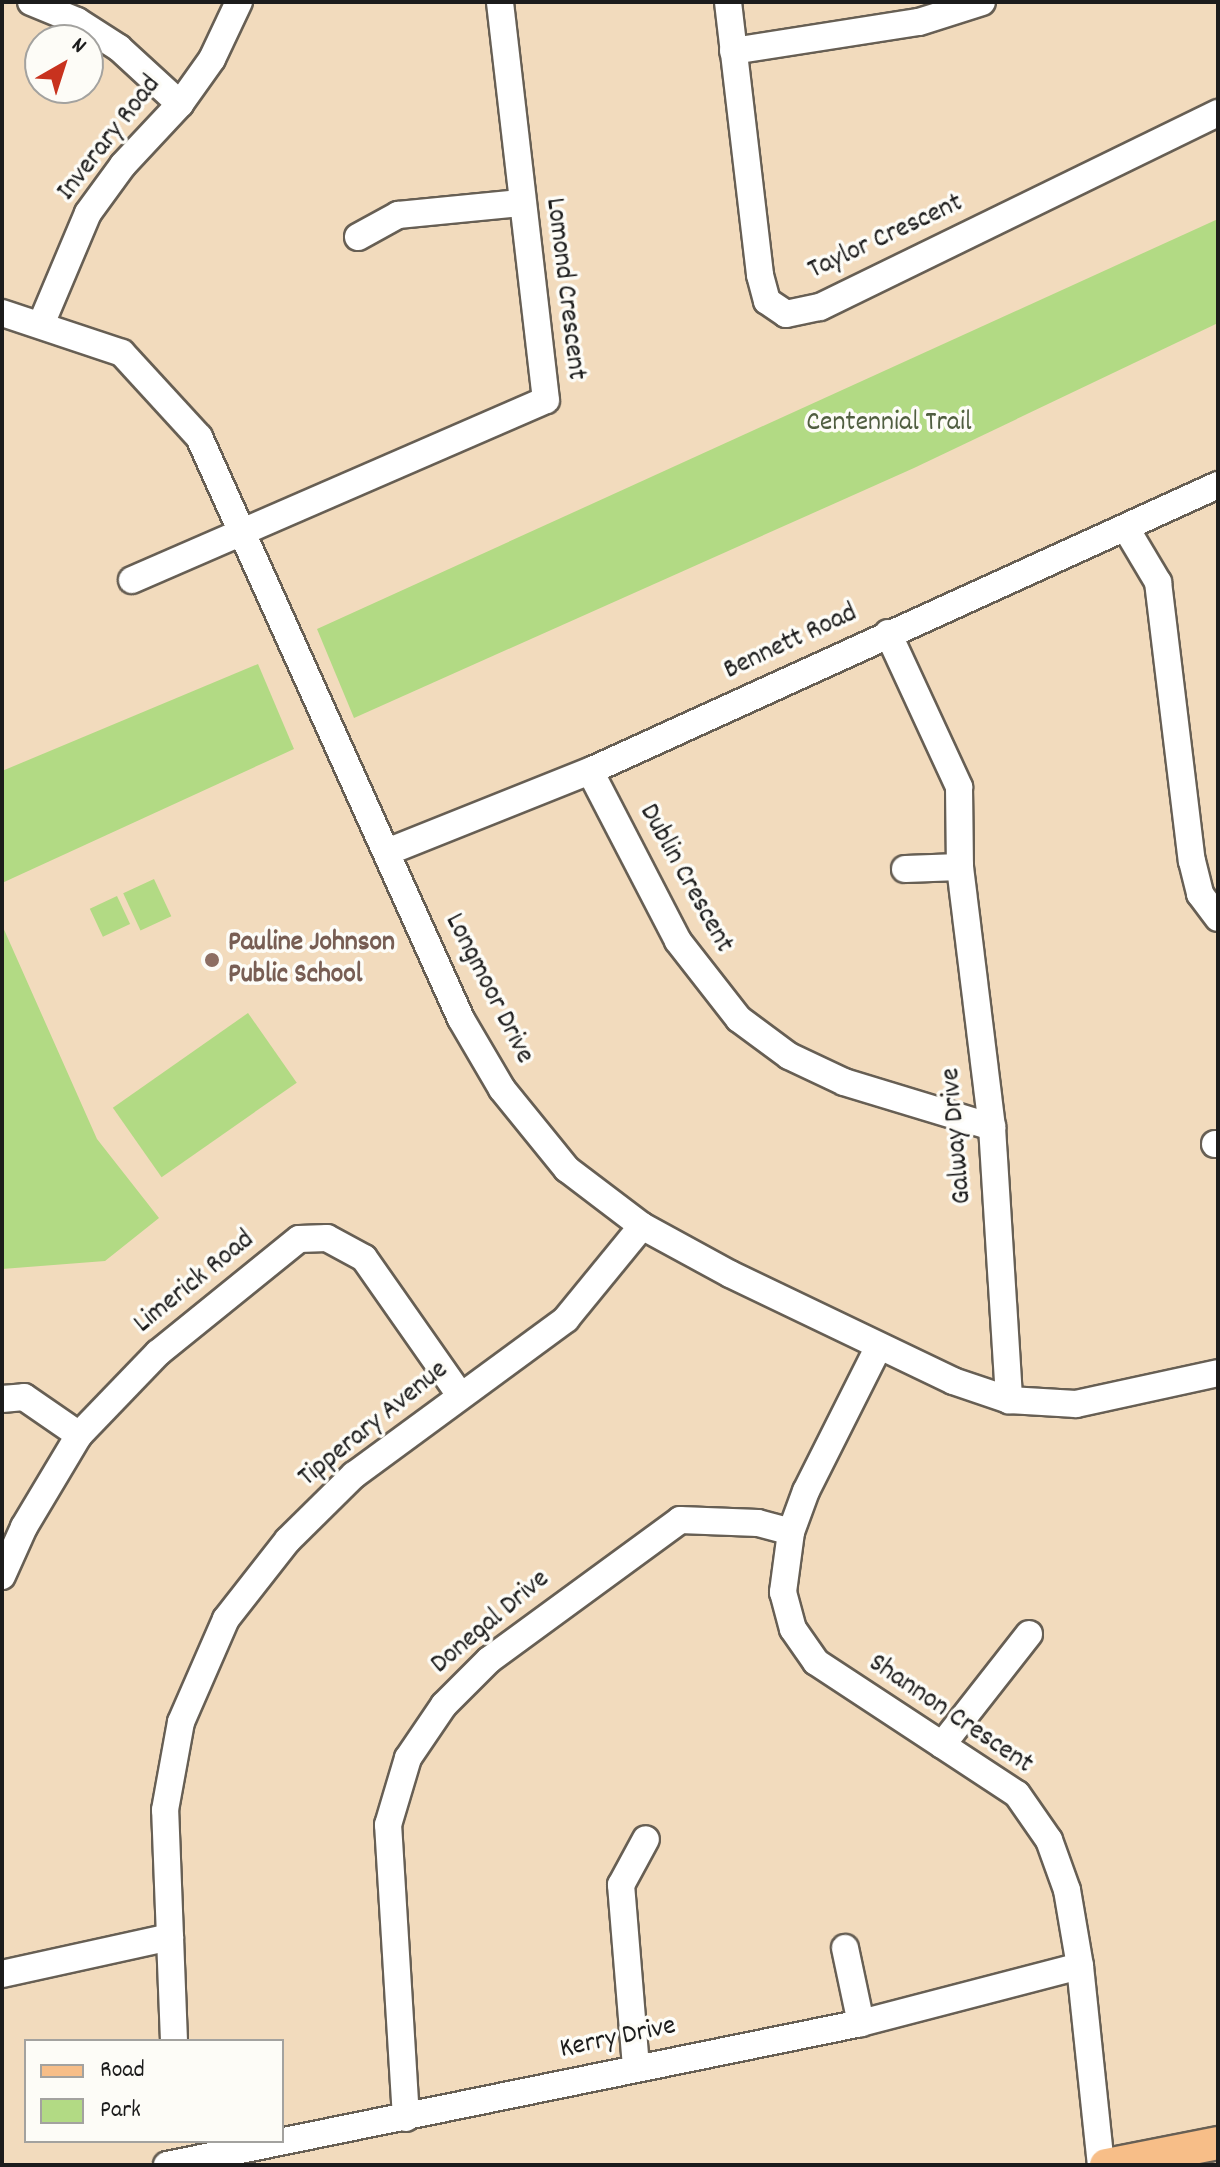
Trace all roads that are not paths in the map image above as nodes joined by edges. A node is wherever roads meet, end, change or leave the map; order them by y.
1 (31, 2) edge
2 (239, 2) edge
3 (500, 2) edge
4 (728, 2) edge
5 (982, 2) edge
6 (733, 51) junction
7 (180, 104) junction
8 (1218, 113) edge
9 (520, 203) junction
10 (358, 237) dead end
11 (2, 313) edge
12 (42, 322) junction
13 (1218, 485) edge
14 (243, 529) junction
15 (1127, 530) junction
16 (132, 580) dead end
17 (888, 633) junction
18 (590, 771) junction
19 (387, 852) junction
20 (960, 867) junction
21 (905, 869) dead end
22 (1218, 918) edge
23 (992, 1127) junction
24 (642, 1226) junction
25 (879, 1346) junction
26 (1218, 1373) edge
27 (460, 1395) junction
28 (2, 1399) edge
29 (1009, 1400) junction
30 (79, 1435) junction
31 (791, 1532) junction
32 (2, 1576) edge
33 (1029, 1634) dead end
34 (942, 1745) junction
35 (646, 1839) dead end
36 (170, 1937) junction
37 (845, 1948) dead end
38 (1080, 1966) junction
39 (2, 1974) edge
40 (861, 2023) junction
41 (174, 2039) edge
42 (636, 2067) junction
43 (406, 2118) junction
44 (284, 2139) edge
45 (262, 2143) edge
46 (1218, 2143) edge
47 (176, 2158) edge
48 (1104, 2165) edge

1 - 7 street
2 - 7 street, Inverary Road
3 - 9 street, Lomond Crescent
4 - 6 street, Taylor Crescent
5 - 6 street
6 - 8 street, Taylor Crescent
7 - 12 street, Inverary Road
9 - 10 street
9 - 14 street, Lomond Crescent
11 - 12 street, Longmoor Drive
12 - 14 street, Longmoor Drive
13 - 15 street, Bennett Road
14 - 16 street
14 - 19 street, Longmoor Drive
15 - 17 street, Bennett Road
15 - 22 street
17 - 18 street, Bennett Road
17 - 20 street, Galway Drive
18 - 19 street, Bennett Road
18 - 23 street, Dublin Crescent
19 - 24 street, Longmoor Drive
20 - 21 street
20 - 23 street, Galway Drive
23 - 29 street, Galway Drive
24 - 25 street, Longmoor Drive
24 - 27 street, Tipperary Avenue
25 - 29 street, Longmoor Drive
25 - 31 street, Shannon Crescent
26 - 29 street, Longmoor Drive
27 - 30 street, Limerick Road
27 - 36 street, Tipperary Avenue
28 - 30 street
30 - 32 street, Limerick Road
31 - 34 street, Shannon Crescent
31 - 43 street, Donegal Drive
33 - 34 street
34 - 38 street, Shannon Crescent
35 - 42 street
36 - 39 street
36 - 41 street, Tipperary Avenue
37 - 40 street
38 - 40 street, Kerry Drive
38 - 48 street, Shannon Crescent
40 - 42 street, Kerry Drive
42 - 43 street, Kerry Drive
43 - 44 street, Kerry Drive
45 - 47 street, Kerry Drive
46 - 48 main road

